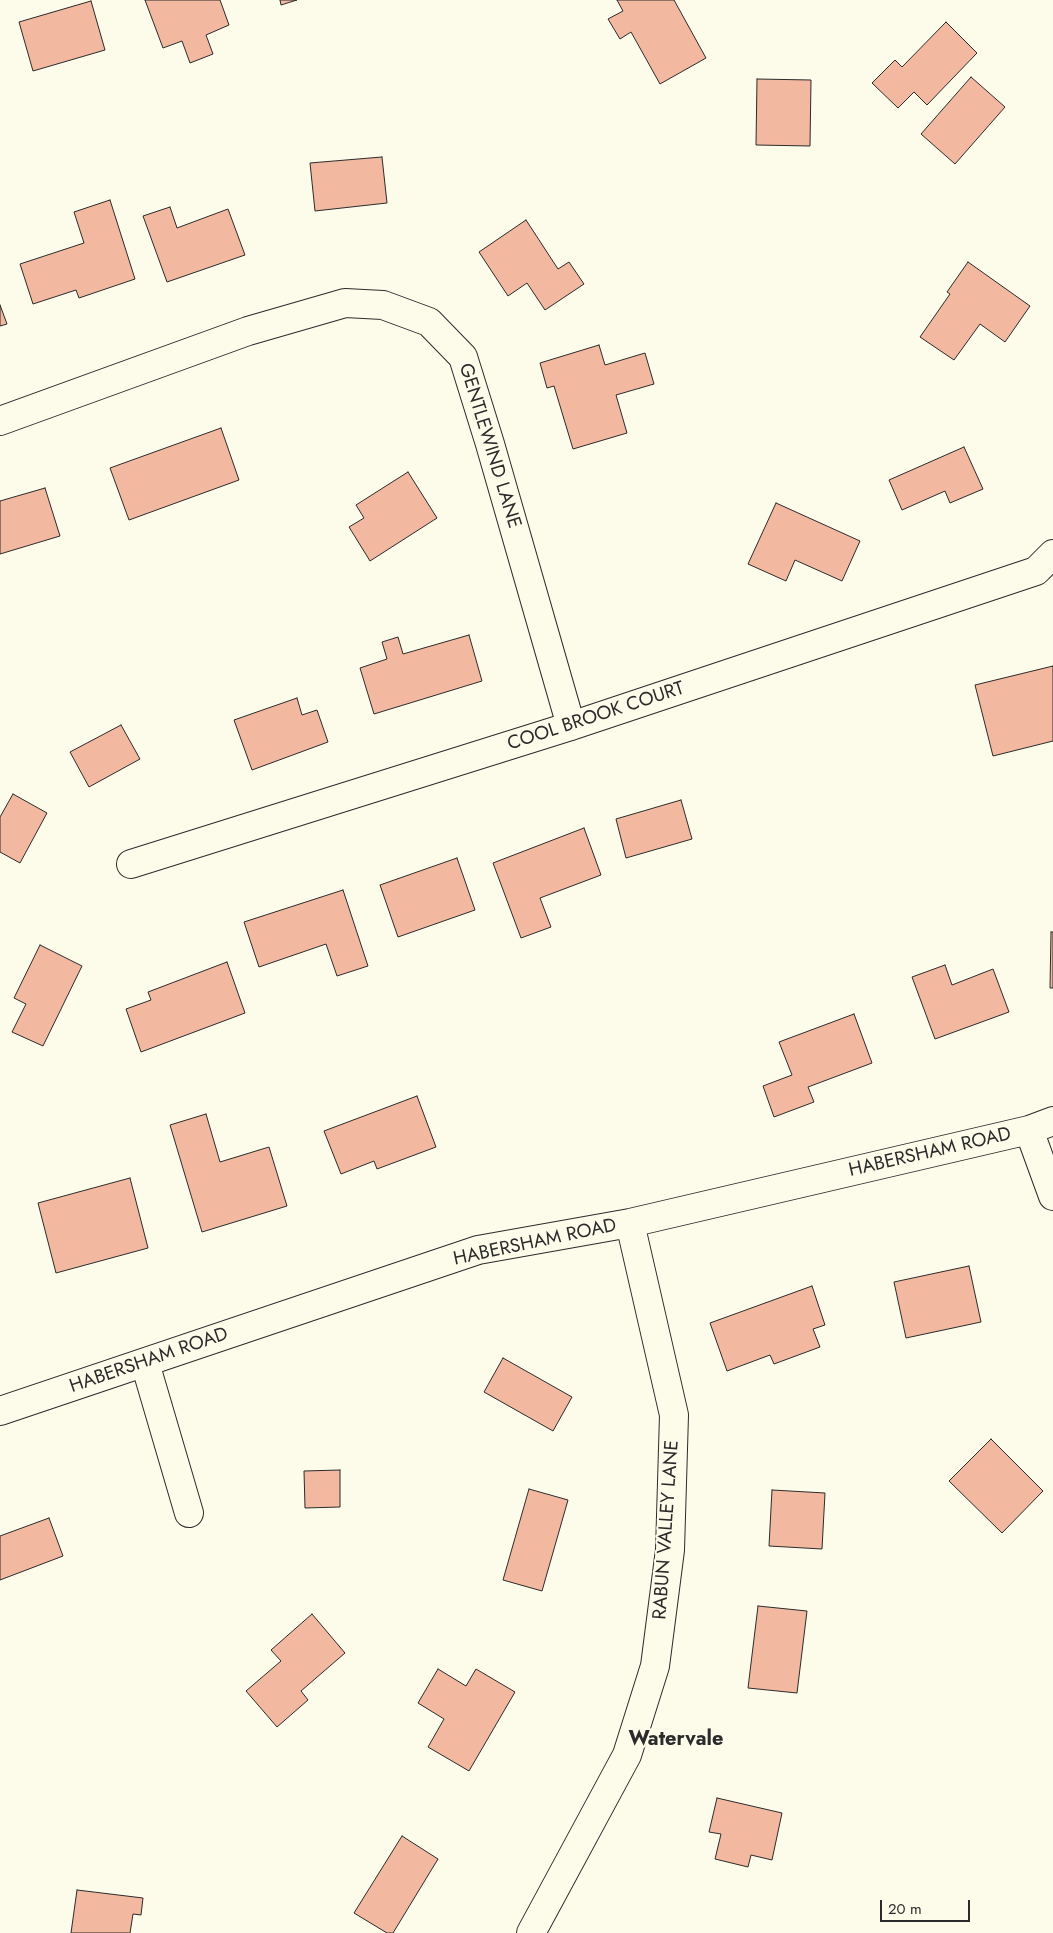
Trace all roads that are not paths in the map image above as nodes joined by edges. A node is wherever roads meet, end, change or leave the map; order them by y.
1 (0, 420) edge
2 (1053, 554) edge
3 (571, 726) junction
4 (131, 864) dead end
5 (1041, 1126) edge
6 (1053, 1196) edge
7 (630, 1223) junction
8 (145, 1363) junction
9 (0, 1412) edge
10 (188, 1512) dead end
11 (531, 1933) edge

1 - 3 street, GENTLEWIND LANE
2 - 3 street, COOL BROOK COURT
3 - 4 street, COOL BROOK COURT
5 - 6 street
5 - 7 street, HABERSHAM ROAD
7 - 8 street, HABERSHAM ROAD
7 - 11 street, RABUN VALLEY LANE
8 - 9 street, HABERSHAM ROAD
8 - 10 street

